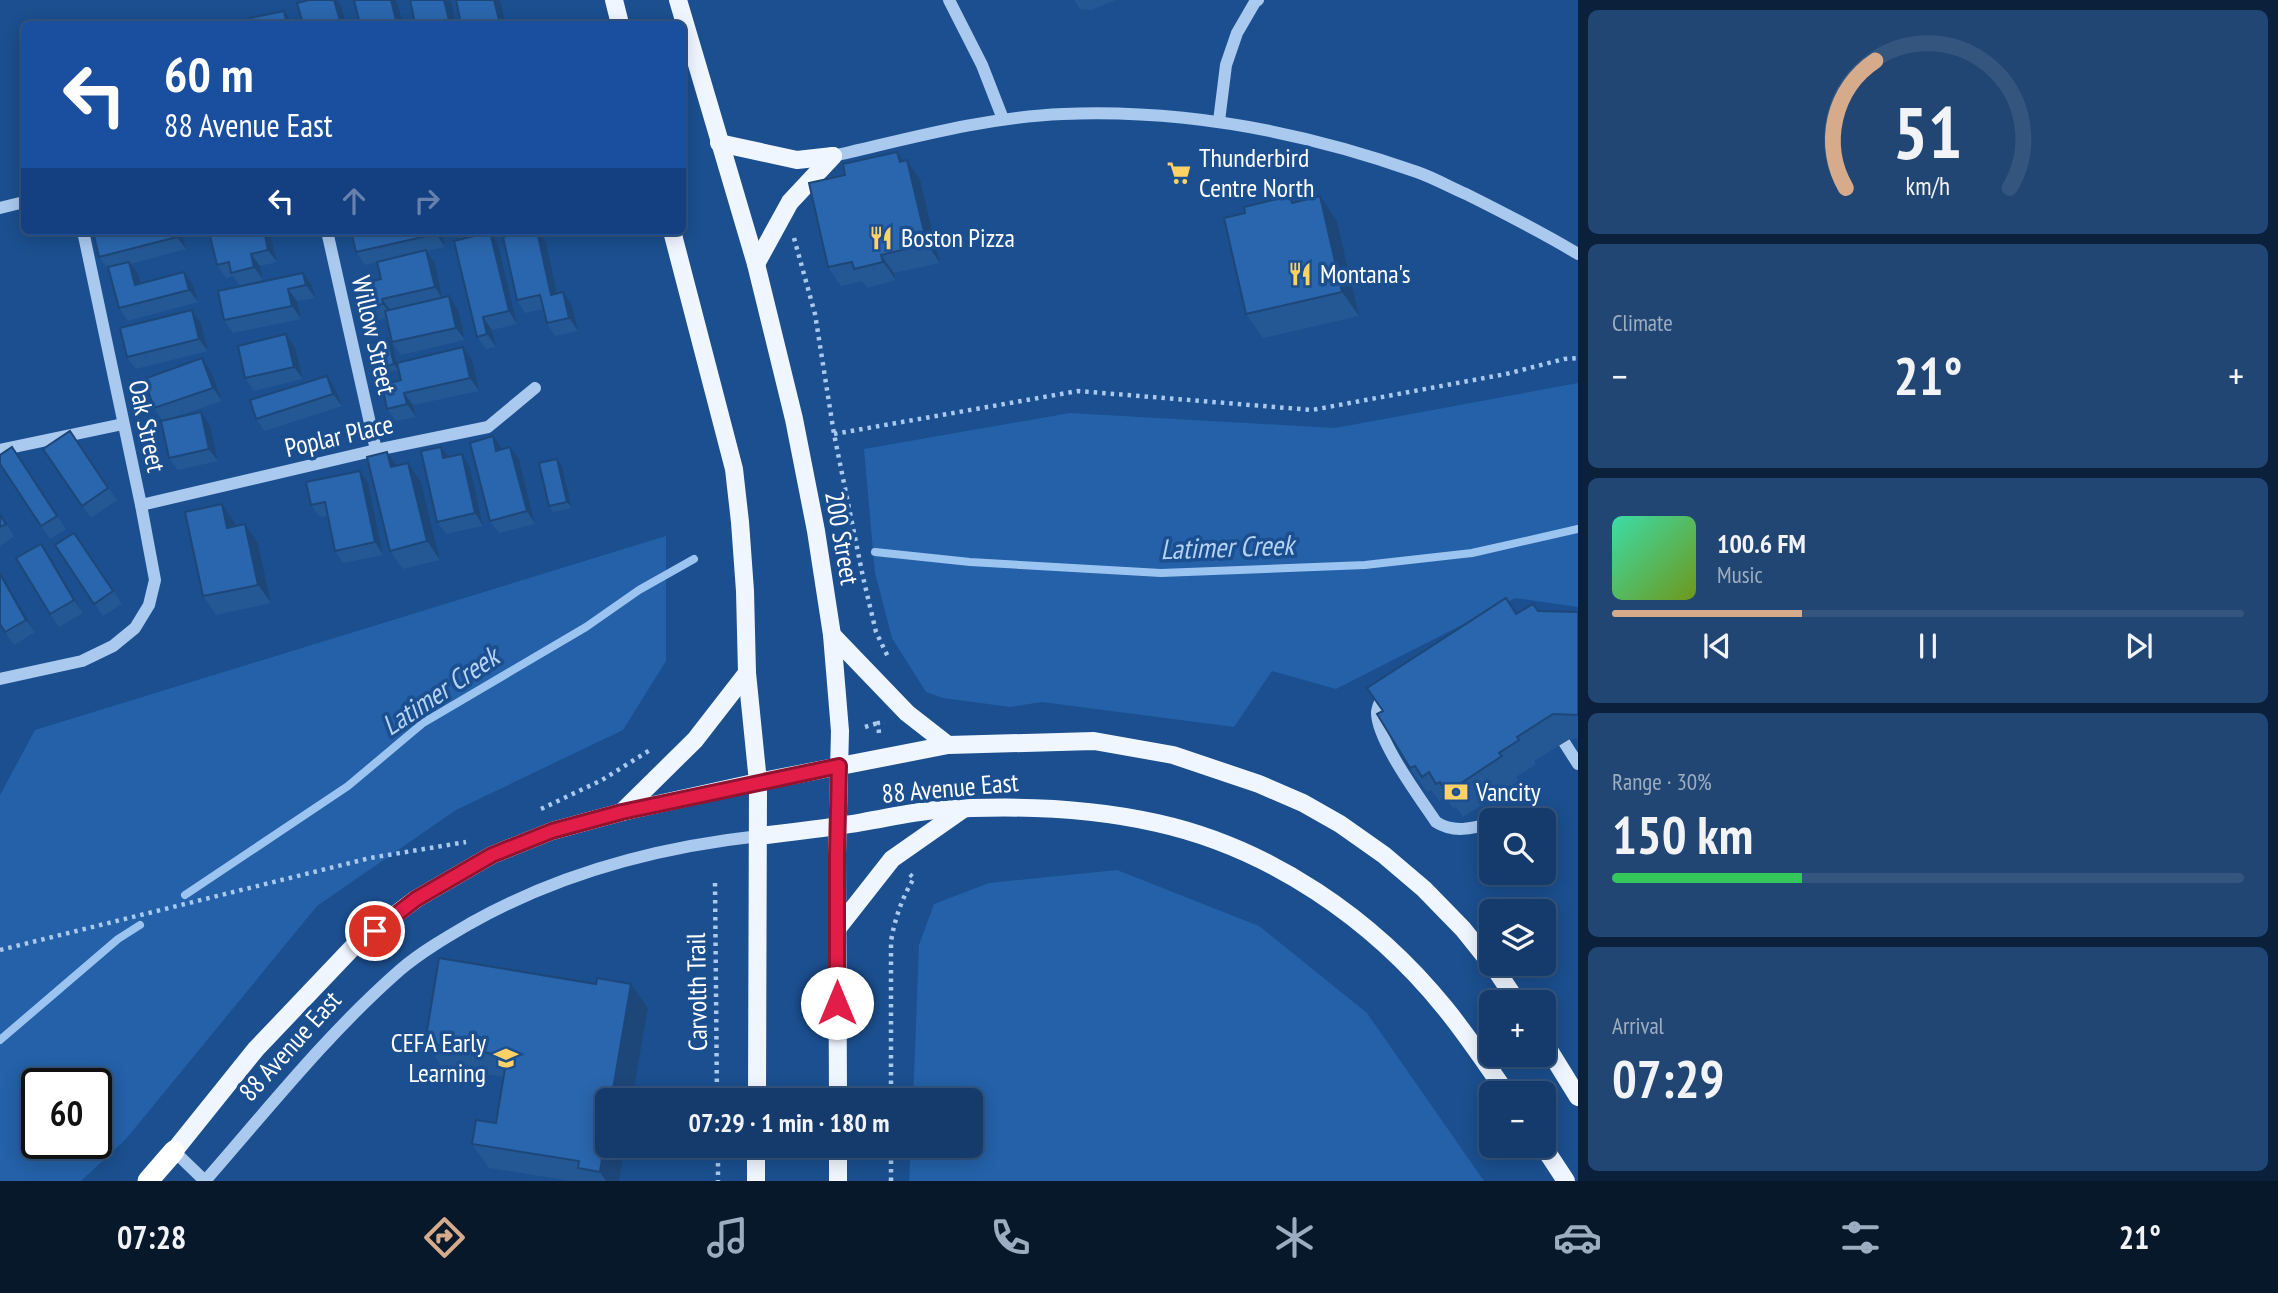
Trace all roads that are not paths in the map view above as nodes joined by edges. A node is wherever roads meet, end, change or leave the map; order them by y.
1 (614, 0) edge
2 (678, 0) edge
3 (949, 0) edge
4 (1258, 0) edge
5 (619, 21) edge
6 (684, 21) edge
7 (686, 28) edge
8 (1003, 119) junction
9 (1219, 121) junction
10 (719, 144) junction
11 (833, 156) junction
12 (21, 203) edge
13 (0, 208) edge
14 (84, 235) edge
15 (328, 235) edge
16 (673, 235) edge
17 (1578, 254) edge
18 (755, 264) junction
19 (535, 388) dead end
20 (123, 424) junction
21 (0, 450) edge
22 (376, 450) junction
23 (141, 505) junction
24 (832, 635) junction
25 (747, 673) junction
26 (0, 679) edge
27 (1397, 683) edge
28 (1564, 742) edge
29 (948, 745) junction
30 (1578, 764) edge
31 (839, 766) junction
32 (758, 782) junction
33 (962, 810) junction
34 (622, 812) junction
35 (1479, 825) edge
36 (838, 826) junction
37 (758, 836) junction
38 (837, 929) junction
39 (1479, 949) edge
40 (1556, 1061) edge
41 (1498, 1081) edge
42 (757, 1088) edge
43 (838, 1088) edge
44 (1578, 1097) edge
45 (174, 1151) junction
46 (757, 1158) edge
47 (838, 1158) edge
48 (1551, 1158) edge
49 (148, 1181) edge
50 (205, 1181) edge
51 (756, 1181) edge
52 (838, 1181) edge
53 (1566, 1181) edge

1 - 5 main road
2 - 6 main road, 200 Street
3 - 8 street
4 - 9 street
7 - 10 main road, 200 Street
8 - 9 street
8 - 11 street
9 - 17 street
10 - 11 main road
10 - 18 main road, 200 Street
11 - 18 main road
12 - 13 street
14 - 20 street, Oak Street
15 - 22 street, Willow Street
16 - 25 main road
18 - 24 main road, 200 Street
19 - 22 street, Poplar Place
20 - 21 street
20 - 23 street, Oak Street
22 - 23 street, Poplar Place
23 - 26 street, Oak Street
24 - 29 main road
24 - 31 main road, 200 Street
25 - 32 main road
25 - 34 main road
27 - 35 street
28 - 30 street
29 - 31 main road, 88 Avenue East
29 - 39 main road, 88 Avenue East
31 - 32 main road, 88 Avenue East
31 - 36 main road, 200 Street
32 - 34 main road, 88 Avenue East
32 - 37 main road
33 - 36 main road, 88 Avenue East
33 - 38 main road
33 - 41 main road, 88 Avenue East
34 - 45 main road, 88 Avenue East
36 - 37 main road, 88 Avenue East
36 - 38 main road, 200 Street
37 - 42 main road
37 - 50 street, 88 Avenue East
38 - 43 main road, 200 Street
40 - 44 main road
45 - 49 highway
45 - 50 street
46 - 51 main road
47 - 52 main road
48 - 53 main road

